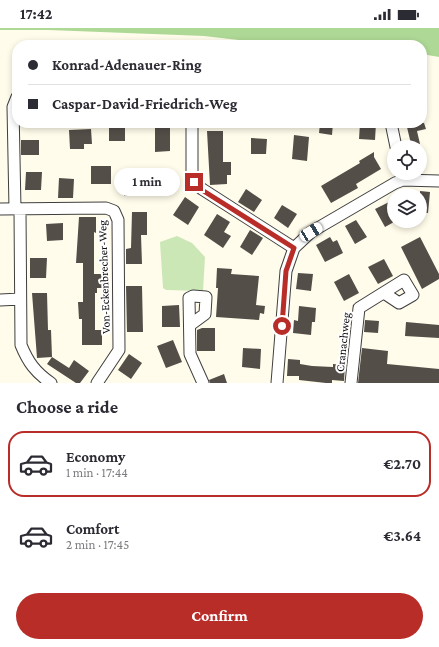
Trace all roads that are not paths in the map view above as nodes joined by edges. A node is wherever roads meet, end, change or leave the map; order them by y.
1 (14, 128) edge
2 (192, 128) edge
3 (392, 128) edge
4 (395, 140) edge
5 (427, 179) edge
6 (397, 180) edge
7 (439, 181) edge
8 (0, 209) edge
9 (17, 209) junction
10 (294, 248) junction
11 (384, 293) dead end
12 (20, 299) junction
13 (0, 300) edge
14 (190, 325) dead end
15 (50, 383) edge
16 (97, 383) edge
17 (203, 383) edge
18 (277, 383) edge
19 (351, 383) edge

1 - 9 street
2 - 10 street
3 - 4 street
5 - 7 street
6 - 10 street
8 - 9 street
9 - 12 street
9 - 16 street, Von-Eckenbrecher-Weg
10 - 18 street
11 - 19 street, Cranachweg
12 - 13 street
12 - 15 street
14 - 17 street

